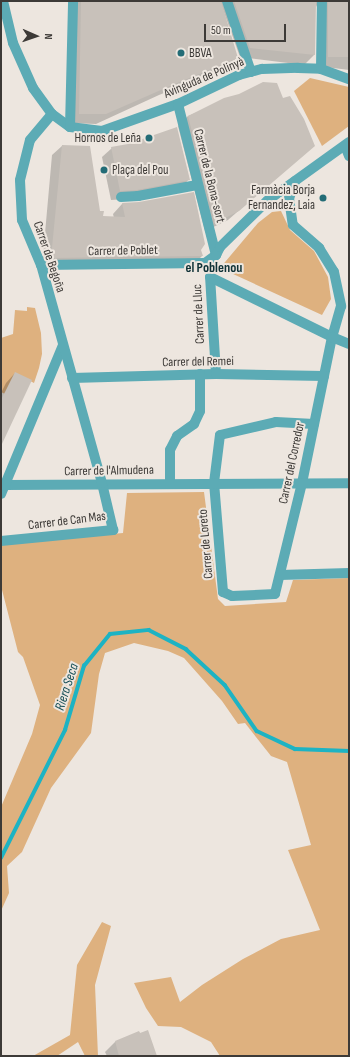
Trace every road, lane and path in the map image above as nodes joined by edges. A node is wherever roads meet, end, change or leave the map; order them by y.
1 (4, 1) edge
2 (73, 1) edge
3 (226, 1) edge
4 (322, 1) edge
5 (321, 69) junction
6 (251, 72) junction
7 (349, 79) edge
8 (178, 104) junction
9 (52, 114) junction
10 (70, 127) junction
11 (348, 148) edge
12 (295, 181) junction
13 (197, 185) junction
14 (121, 197) dead end
15 (216, 255) junction
16 (41, 265) junction
17 (332, 338) junction
18 (63, 344) junction
19 (349, 344) edge
20 (200, 374) junction
21 (216, 374) junction
22 (324, 376) junction
23 (72, 378) junction
24 (314, 424) junction
25 (102, 483) junction
26 (170, 483) junction
27 (214, 483) junction
28 (302, 483) junction
29 (349, 483) edge
30 (3, 489) edge
31 (1, 541) edge
32 (349, 574) edge
33 (280, 575) junction
34 (275, 594) joint

1 - 9 street
2 - 10 street
3 - 6 street
4 - 5 street
5 - 6 street, Avinguda de Polinyà
5 - 7 street, Avinguda de Polinyà
6 - 8 street, Avinguda de Polinyà
8 - 10 street, Avinguda de Polinyà
8 - 13 street, Carrer de la Bona-sort
9 - 10 street
9 - 16 street, Carrer de Begoña
11 - 12 street
12 - 15 street
12 - 17 street, Carrer del Corredor
13 - 14 street
13 - 15 street, Carrer de la Bona-sort
15 - 16 street, Carrer de Poblet
16 - 18 street, Carrer de Begoña
17 - 19 street
17 - 21 street, Carrer de Lluc
17 - 22 street, Carrer del Corredor
18 - 23 street, Carrer de Begoña
18 - 30 street
20 - 21 street, Carrer del Remei
20 - 23 street, Carrer del Remei
20 - 26 street
21 - 22 street, Carrer del Remei
22 - 24 street, Carrer del Corredor
23 - 25 street, Carrer de Begoña
24 - 27 street, Carrer de Loreto
24 - 28 street, Carrer del Corredor
25 - 26 street, Carrer de l'Almudena
25 - 30 street, Carrer de l'Almudena
25 - 31 street, Carrer de Can Mas
26 - 27 street, Carrer de l'Almudena
27 - 28 street, Carrer de l'Almudena
27 - 34 street, Carrer de Loreto
28 - 29 street, Carrer de l'Almudena
28 - 33 street, Carrer del Corredor
32 - 33 street
33 - 34 street, Carrer del Corredor

